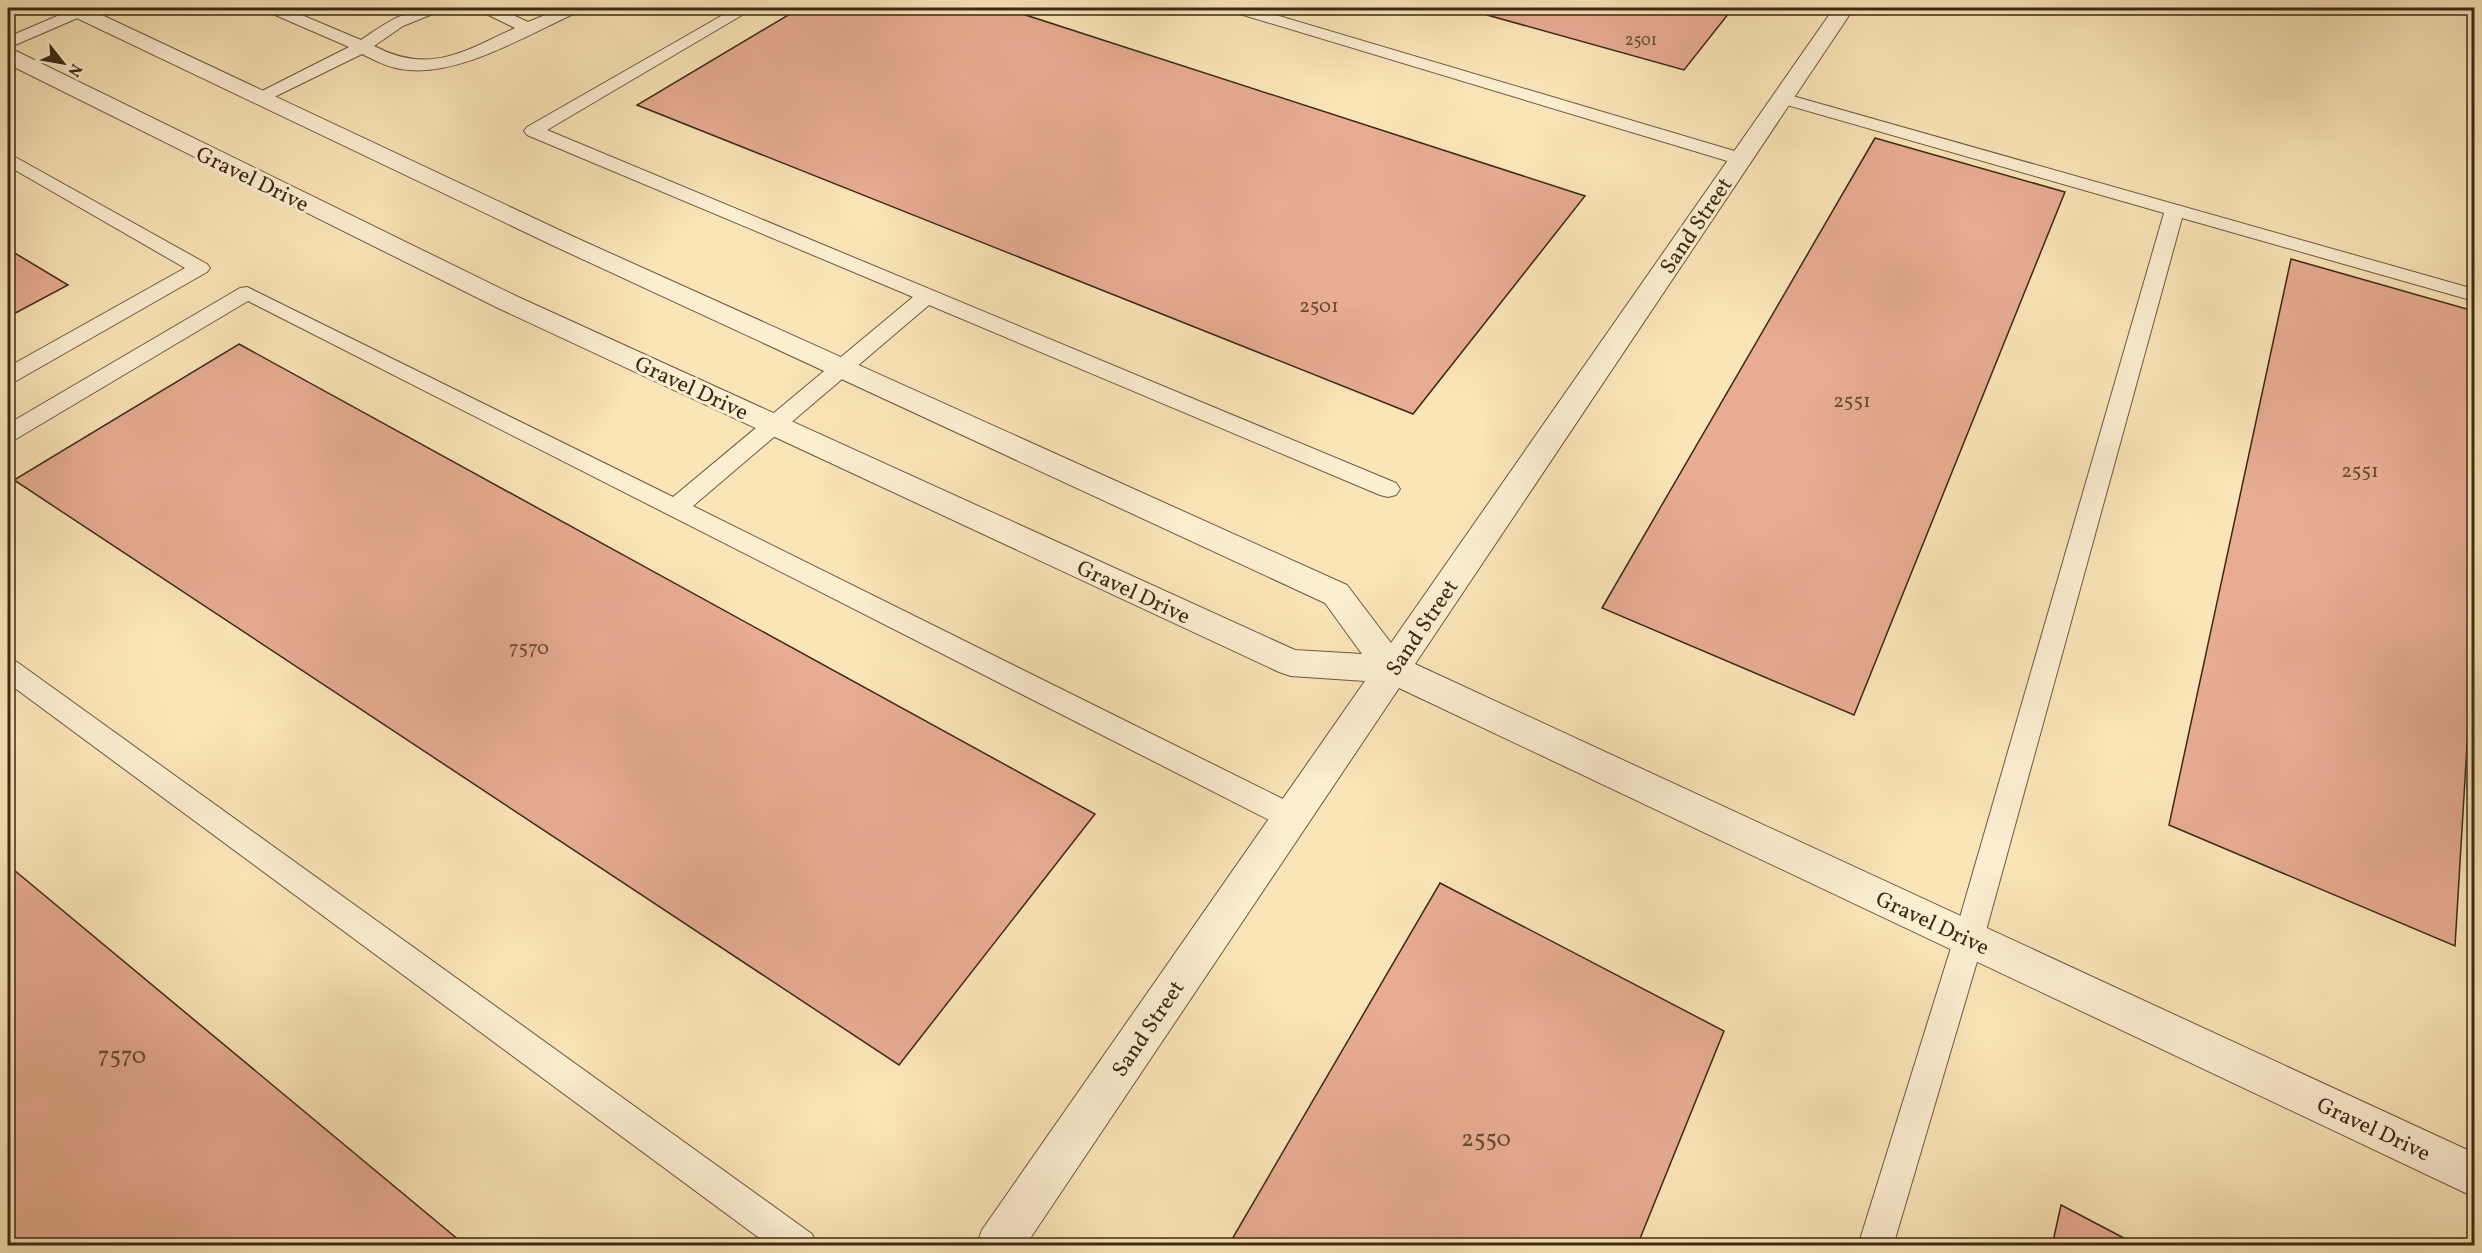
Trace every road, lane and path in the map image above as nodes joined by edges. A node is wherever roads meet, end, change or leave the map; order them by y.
1 (272, 8) edge
2 (434, 8) edge
3 (486, 8) edge
4 (574, 8) edge
5 (746, 8) edge
6 (1236, 8) edge
7 (1844, 8) edge
8 (80, 9) edge
9 (528, 28) junction
10 (8, 43) edge
11 (362, 47) junction
12 (8, 56) edge
13 (262, 98) junction
14 (1782, 98) junction
15 (8, 159) edge
16 (1741, 159) junction
17 (2175, 210) junction
18 (2475, 295) edge
19 (927, 296) junction
20 (843, 368) junction
21 (8, 376) edge
22 (775, 425) junction
23 (8, 434) edge
24 (1388, 489) dead end
25 (675, 508) junction
26 (8, 669) edge
27 (1392, 669) junction
28 (1291, 817) junction
29 (1969, 938) junction
30 (2475, 1175) edge
31 (800, 1245) edge
32 (998, 1245) edge
33 (1875, 1245) edge

1 - 11 lane
2 - 11 lane
3 - 9 lane
4 - 9 lane
5 - 19 lane
6 - 16 lane
7 - 14 street, Sand Street
8 - 10 lane
8 - 13 street, Gravel Drive
9 - 11 lane
11 - 13 lane
12 - 22 street, Gravel Drive
13 - 20 street, Gravel Drive
14 - 16 street, Sand Street
14 - 17 lane
15 - 21 lane
16 - 27 street, Sand Street
17 - 18 lane
17 - 29 lane
19 - 20 lane
19 - 24 lane
20 - 22 lane
20 - 27 street, Gravel Drive
22 - 25 lane
22 - 27 street, Gravel Drive
23 - 25 lane
25 - 28 lane
26 - 31 lane
27 - 28 street, Sand Street
27 - 29 street, Gravel Drive
28 - 32 street, Sand Street
29 - 30 street, Gravel Drive
29 - 33 lane

